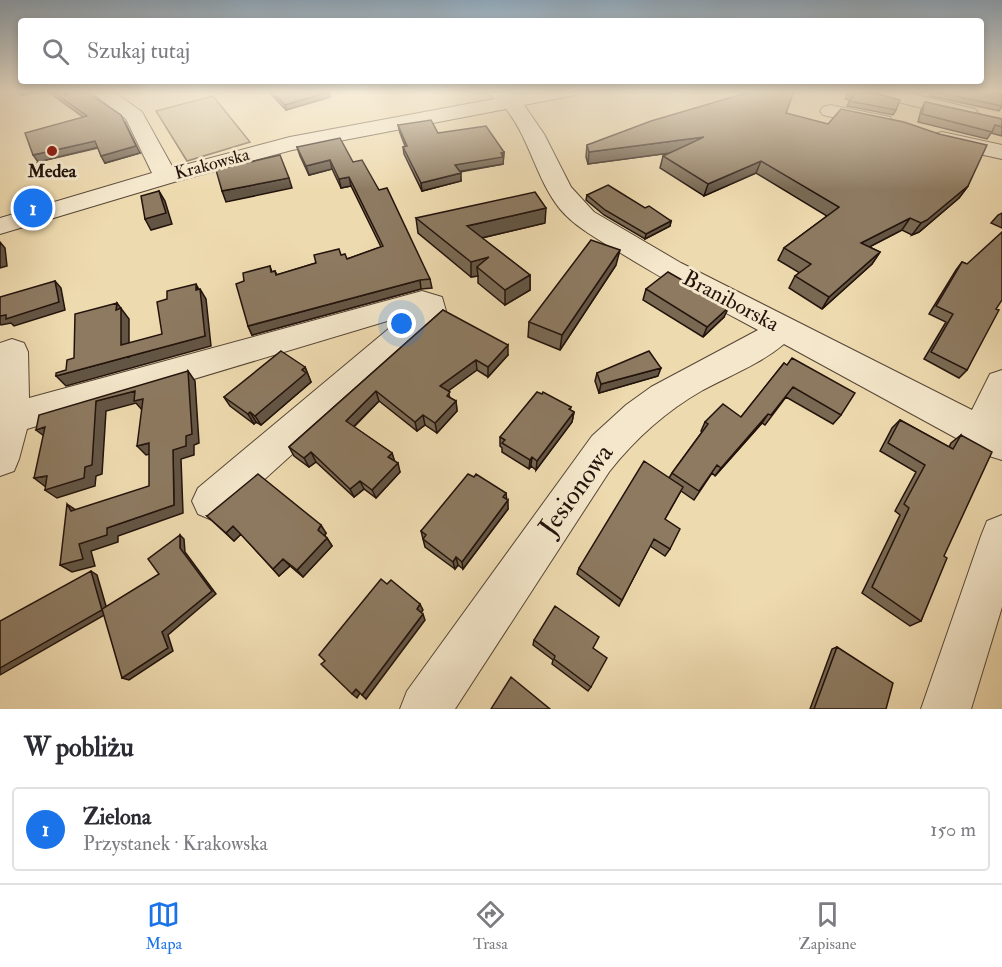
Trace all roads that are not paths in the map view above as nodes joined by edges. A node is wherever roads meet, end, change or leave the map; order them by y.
1 (139, 124) edge
2 (380, 124) edge
3 (526, 124) edge
4 (938, 124) edge
5 (1002, 152) edge
6 (166, 177) junction
7 (0, 226) edge
8 (337, 325) junction
9 (781, 328) junction
10 (12, 352) dead end
11 (367, 365) junction
12 (1002, 384) edge
13 (11, 418) junction
14 (991, 438) edge
15 (0, 459) edge
16 (212, 501) dead end
17 (1002, 536) edge
18 (425, 709) edge
19 (946, 709) edge

1 - 6 street
2 - 6 street, Krakowska
3 - 9 street, Braniborska
4 - 5 street
6 - 7 street, Krakowska
8 - 11 street
8 - 11 street
8 - 13 street
9 - 14 street, Braniborska
9 - 18 street, Jesionowa
10 - 13 street
11 - 16 street
12 - 14 street
13 - 15 street
17 - 19 street

